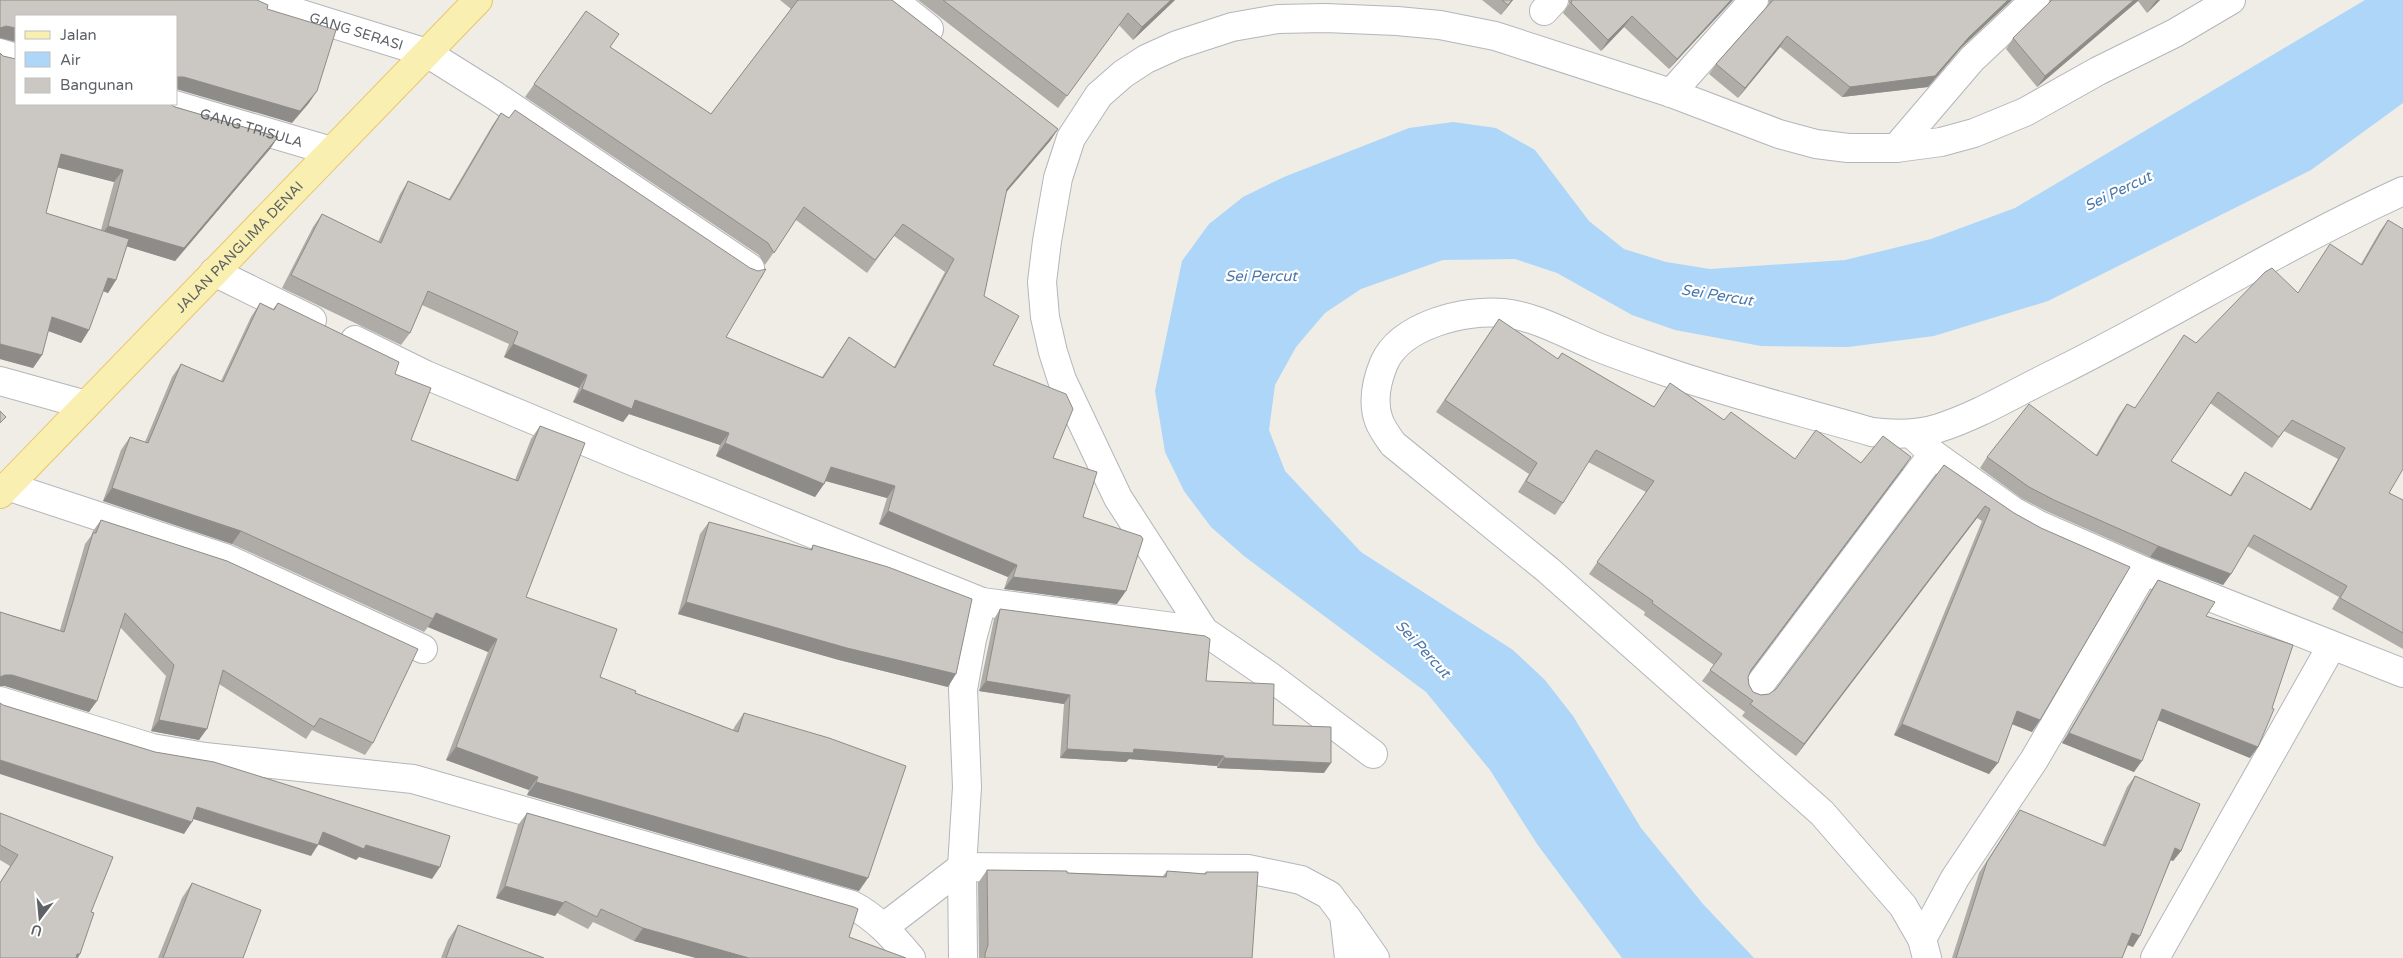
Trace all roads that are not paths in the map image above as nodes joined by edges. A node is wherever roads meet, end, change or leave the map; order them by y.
1 (256, 0) edge
2 (478, 0) edge
3 (893, 0) edge
4 (1754, 0) edge
5 (2035, 0) edge
6 (2230, 0) edge
7 (1380, 10) edge
8 (952, 47) edge
9 (0, 53) edge
10 (427, 53) junction
11 (15, 58) edge
12 (1671, 93) junction
13 (175, 105) edge
14 (1047, 120) edge
15 (1071, 138) junction
16 (1896, 148) junction
17 (331, 151) junction
18 (2403, 190) edge
19 (750, 268) edge
20 (214, 272) junction
21 (0, 381) edge
22 (86, 406) junction
23 (1912, 434) junction
24 (1934, 454) junction
25 (4, 490) edge
26 (2144, 571) junction
27 (982, 602) junction
28 (1204, 631) junction
29 (2332, 647) junction
30 (423, 649) dead end
31 (2403, 674) edge
32 (1755, 691) edge
33 (0, 701) edge
34 (1373, 754) dead end
35 (962, 866) junction
36 (1344, 915) junction
37 (884, 927) junction
38 (1924, 948) edge
39 (911, 958) edge
40 (963, 958) edge
41 (1349, 958) edge
42 (1374, 958) edge
43 (2156, 958) edge

1 - 10 street, GANG SERASI
2 - 10 main road, JALAN PANGLIMA DENAI
3 - 8 street
4 - 12 street
5 - 16 street
6 - 16 street
7 - 12 street
7 - 15 street
9 - 11 street
10 - 17 main road, JALAN PANGLIMA DENAI
10 - 19 street, GANG SERASI
12 - 16 street
13 - 17 street, GANG TRISULA
14 - 15 street
15 - 28 street
17 - 20 main road, JALAN PANGLIMA DENAI
18 - 23 street
20 - 22 main road, JALAN PANGLIMA DENAI
20 - 27 street
21 - 22 street
22 - 25 main road, JALAN PANGLIMA DENAI
23 - 24 street
23 - 38 street
24 - 26 street
24 - 32 street
25 - 30 street
26 - 29 street
26 - 38 street
27 - 28 street
27 - 35 street
28 - 34 street
29 - 31 street
29 - 43 street
33 - 37 street
35 - 36 street
35 - 37 street
35 - 40 street
36 - 41 street
36 - 42 street
37 - 39 street

